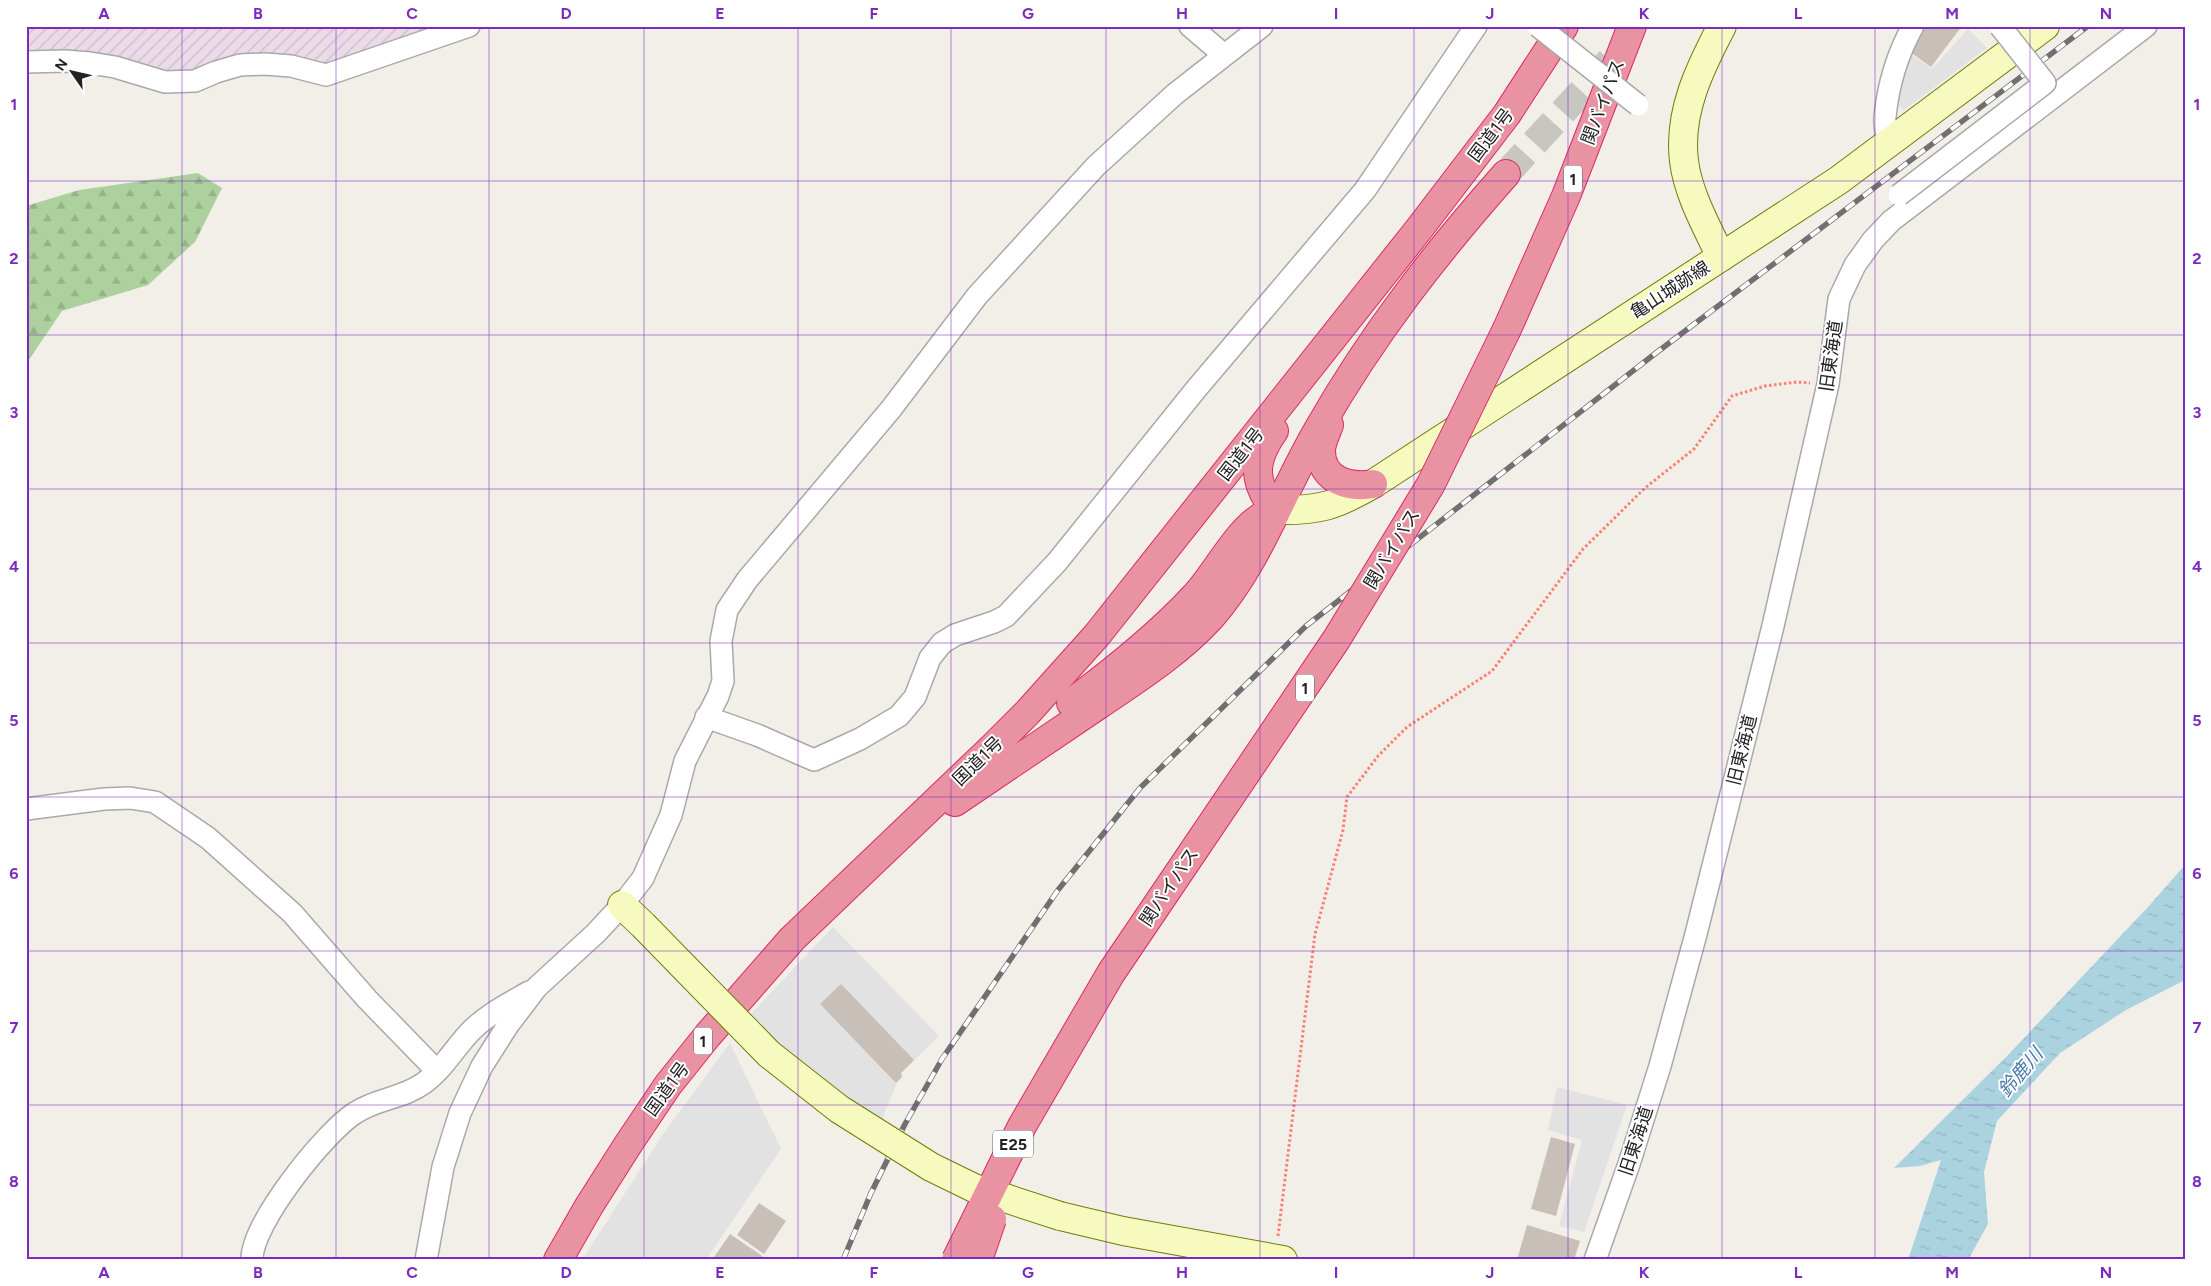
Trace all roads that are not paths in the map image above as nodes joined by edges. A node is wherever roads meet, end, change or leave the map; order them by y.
1 (469, 26) edge
2 (1190, 26) edge
3 (1262, 26) edge
4 (1476, 26) edge
5 (1538, 26) edge
6 (1564, 26) edge
7 (1632, 26) edge
8 (1722, 26) edge
9 (1913, 26) edge
10 (2000, 26) edge
11 (2045, 26) edge
12 (2146, 26) edge
13 (1224, 55) junction
14 (26, 62) edge
15 (1638, 105) dead end
16 (1888, 144) junction
17 (1506, 174) tunnel mouth
18 (1419, 230) junction
19 (1873, 240) junction
20 (1721, 257) junction
21 (1395, 309) junction
22 (1373, 484) junction
23 (1275, 510) junction
24 (706, 717) junction
25 (945, 794) junction
26 (26, 809) edge
27 (885, 853) junction
28 (622, 905) junction
29 (537, 987) junction
30 (1076, 1031) junction
31 (437, 1071) junction
32 (1279, 1259) edge
33 (252, 1260) edge
34 (426, 1260) edge
35 (558, 1260) edge
36 (956, 1260) edge
37 (978, 1260) edge
38 (1595, 1260) edge

1 - 14 street
2 - 13 street
3 - 13 street
4 - 24 street
5 - 15 street, bridge
6 - 18 highway, 国道1号 / 1
7 - 30 highway, 関バイパス / 1, bridge
8 - 20 street
9 - 16 street
10 - 19 street, bridge
11 - 16 street, 亀山城跡線
12 - 19 street
13 - 24 street
16 - 20 street, 亀山城跡線
17 - 21 highway, 国道1号 / 1
18 - 23 highway
18 - 25 highway, 国道1号 / 1
19 - 38 street, 旧東海道
20 - 22 street, 亀山城跡線
21 - 22 highway
21 - 23 highway, 国道1号 / 1
22 - 23 street, 亀山城跡線
23 - 25 highway
23 - 27 highway, 国道1号 / 1
24 - 28 street
25 - 27 highway, 国道1号 / 1
26 - 31 street
27 - 35 highway, 国道1号 / 1
28 - 29 street
28 - 32 street, bridge
29 - 31 street
29 - 34 street
30 - 36 highway, E25, bridge
30 - 37 highway, E25, bridge
31 - 33 street

